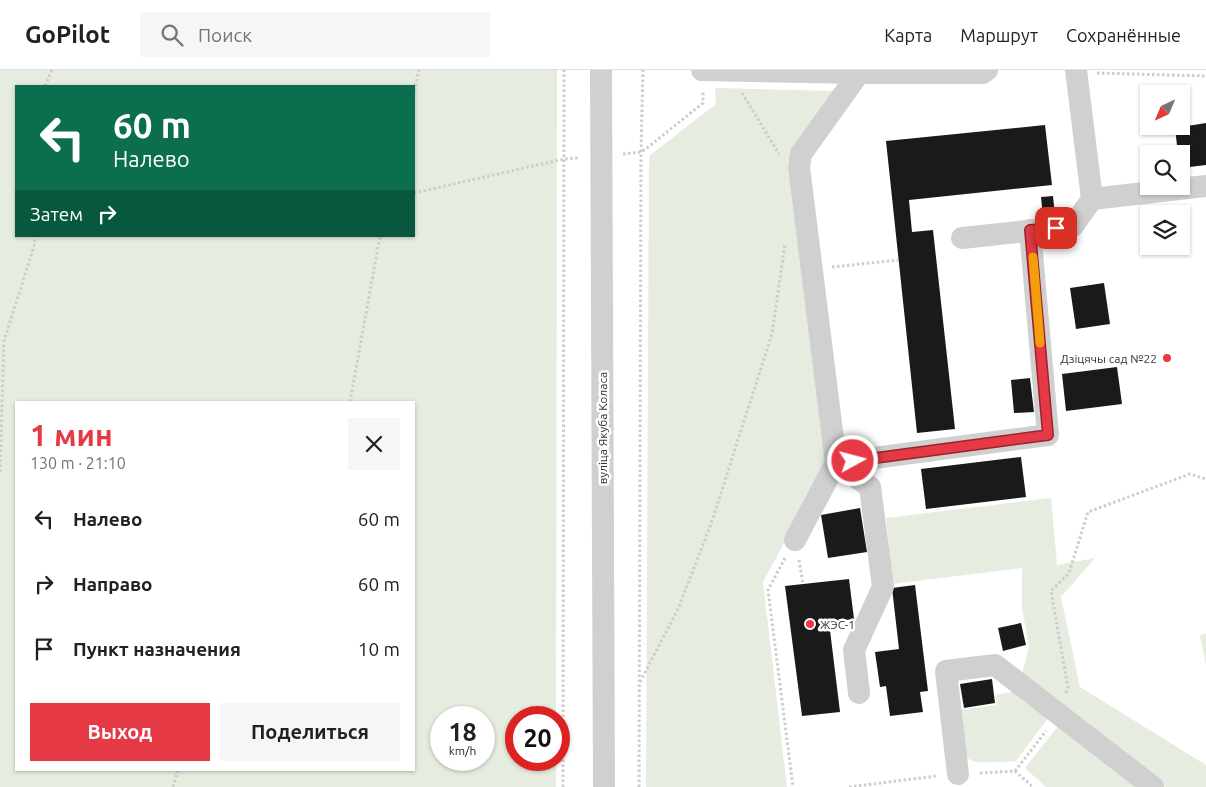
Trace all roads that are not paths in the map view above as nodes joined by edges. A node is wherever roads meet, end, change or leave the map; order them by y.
1 (601, 70) edge
2 (987, 70) edge
3 (703, 71) edge
4 (1076, 71) edge
5 (859, 74) junction
6 (1206, 186) edge
7 (1092, 199) junction
8 (1030, 230) junction
9 (962, 238) dead end
10 (836, 463) junction
11 (795, 540) road end
12 (859, 693) dead end
13 (958, 774) dead end
14 (604, 787) edge
15 (1154, 787) edge

1 - 14 street, вуліца Якуба Коласа
2 - 5 street
3 - 5 street
4 - 7 street
5 - 10 street
6 - 7 street
7 - 8 street
8 - 9 street
8 - 10 street
10 - 11 street
10 - 12 street
13 - 15 street

